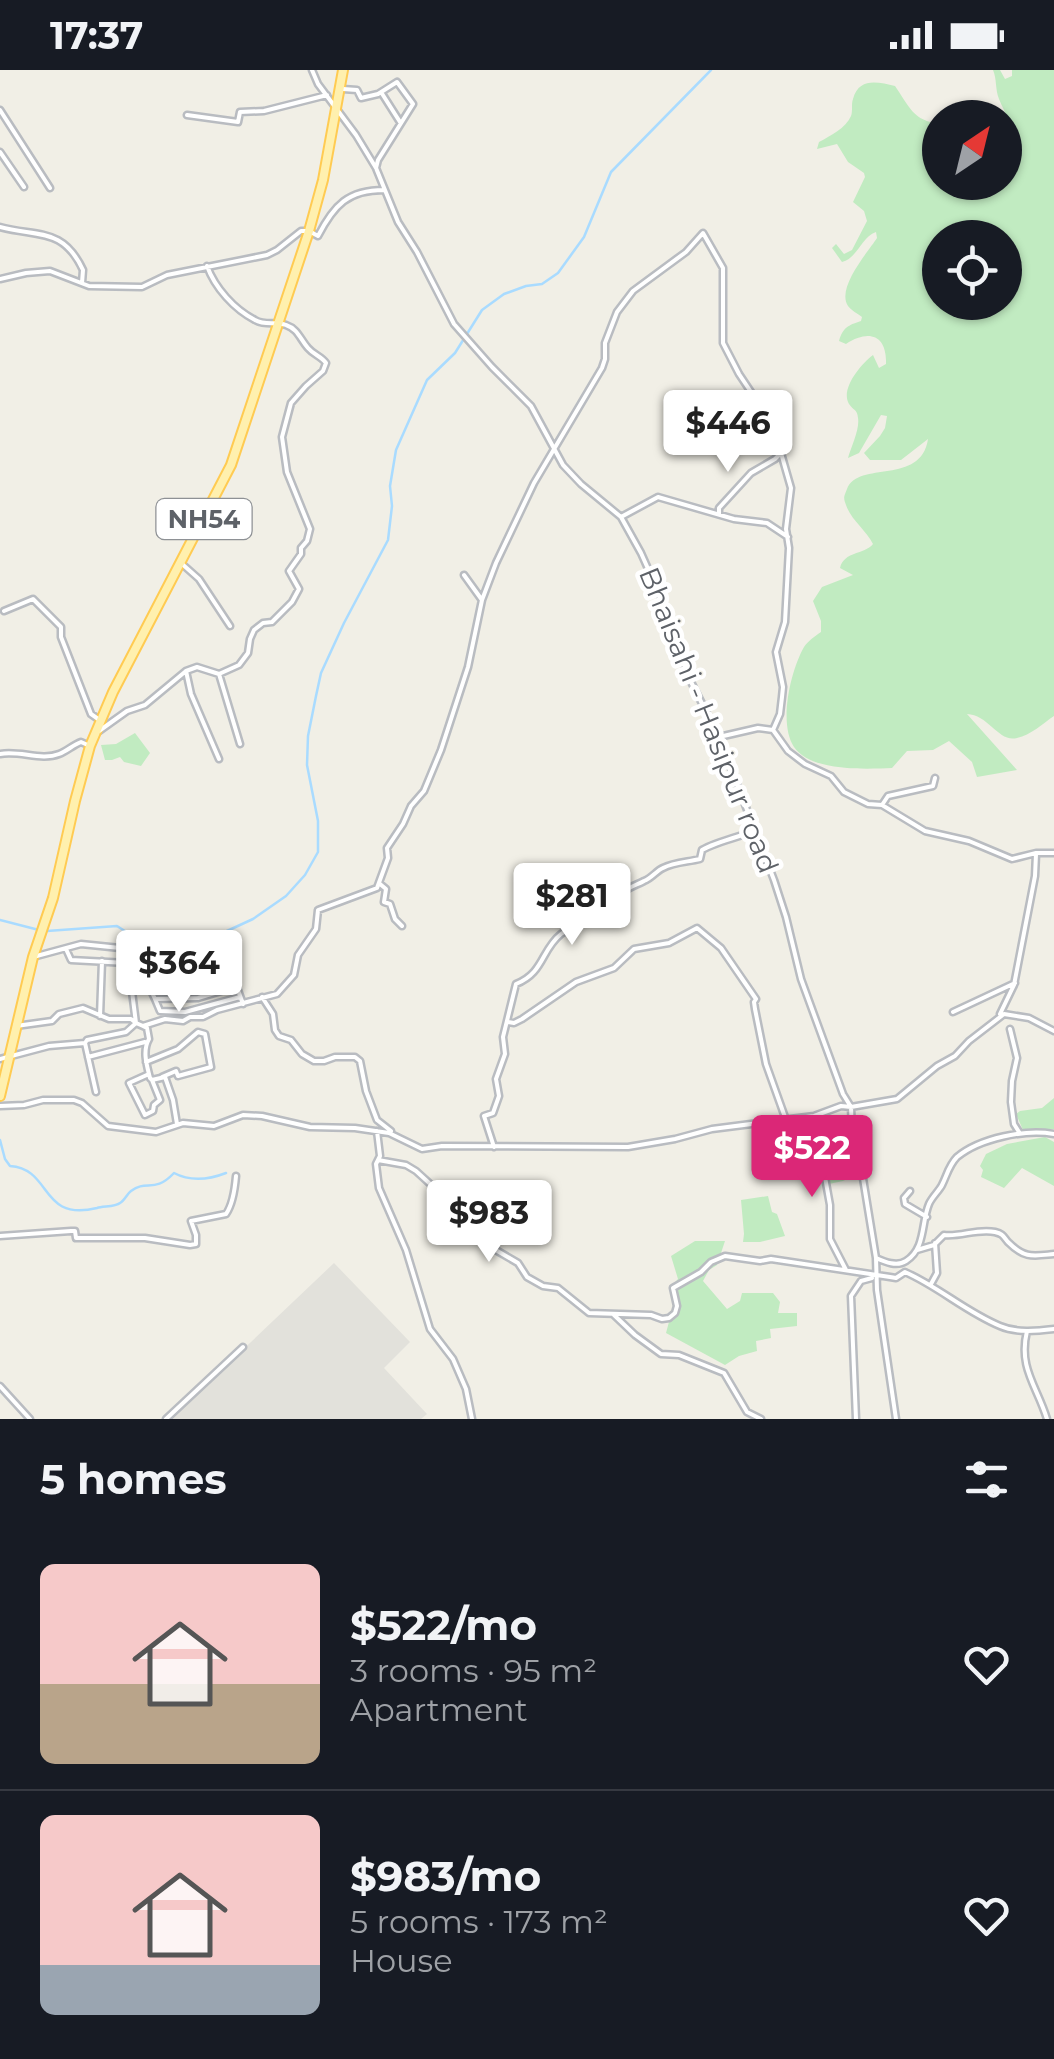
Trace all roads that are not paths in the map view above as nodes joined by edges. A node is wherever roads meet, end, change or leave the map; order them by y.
1 (312, 70) edge
2 (343, 70) edge
3 (338, 88) junction
4 (381, 92) junction
5 (327, 95) junction
6 (335, 107) junction
7 (0, 110) edge
8 (187, 115) dead end
9 (400, 122) junction
10 (0, 152) edge
11 (376, 168) junction
12 (24, 187) dead end
13 (50, 188) dead end
14 (384, 190) junction
15 (0, 227) edge
16 (309, 231) junction
17 (207, 266) junction
18 (0, 279) edge
19 (82, 284) junction
20 (280, 322) junction
21 (555, 451) junction
22 (780, 454) junction
23 (719, 514) junction
24 (620, 517) junction
25 (789, 537) junction
26 (181, 563) junction
27 (464, 574) dead end
28 (482, 600) junction
29 (4, 610) dead end
30 (230, 626) dead end
31 (186, 671) junction
32 (219, 674) junction
33 (100, 721) junction
34 (773, 730) junction
35 (95, 734) junction
36 (719, 738) junction
37 (240, 744) dead end
38 (90, 746) junction
39 (0, 754) edge
40 (219, 759) dead end
41 (936, 778) dead end
42 (882, 806) junction
43 (755, 830) junction
44 (1036, 853) junction
45 (1054, 853) edge
46 (380, 884) junction
47 (402, 926) dead end
48 (66, 949) junction
49 (127, 950) junction
50 (201, 950) junction
51 (33, 957) junction
52 (102, 961) junction
53 (127, 963) junction
54 (231, 974) junction
55 (1015, 983) junction
56 (148, 984) junction
57 (200, 984) junction
58 (130, 988) junction
59 (231, 988) dead end
60 (240, 997) junction
61 (262, 997) junction
62 (155, 998) junction
63 (243, 1004) junction
64 (952, 1012) dead end
65 (100, 1016) junction
66 (997, 1018) junction
67 (506, 1022) junction
68 (136, 1023) junction
69 (16, 1026) junction
70 (143, 1026) junction
71 (1010, 1029) dead end
72 (1054, 1031) edge
73 (148, 1039) junction
74 (84, 1043) junction
75 (5, 1057) edge
76 (88, 1057) junction
77 (146, 1062) junction
78 (149, 1074) junction
79 (162, 1077) junction
80 (152, 1080) junction
81 (1, 1090) edge
82 (96, 1092) dead end
83 (0, 1106) edge
84 (850, 1107) junction
85 (814, 1116) junction
86 (786, 1120) junction
87 (177, 1125) junction
88 (376, 1132) junction
89 (1024, 1132) junction
90 (1054, 1134) edge
91 (397, 1136) junction
92 (494, 1147) junction
93 (378, 1160) junction
94 (236, 1176) dead end
95 (910, 1192) dead end
96 (926, 1218) junction
97 (0, 1236) edge
98 (935, 1244) junction
99 (917, 1250) junction
100 (1054, 1254) edge
101 (876, 1258) junction
102 (846, 1270) junction
103 (876, 1276) junction
104 (931, 1284) junction
105 (614, 1315) junction
106 (1054, 1329) edge
107 (1027, 1331) junction
108 (242, 1347) dead end
109 (0, 1386) edge
110 (30, 1419) edge
111 (166, 1419) edge
112 (472, 1419) edge
113 (761, 1419) edge
114 (856, 1419) edge
115 (896, 1419) edge
116 (1046, 1419) edge

1 - 5 street, Bhaisahi - Hasipur road
2 - 3 main road, NH54
3 - 4 street
3 - 6 main road, NH54
4 - 9 street
4 - 9 street
5 - 6 street, Bhaisahi - Hasipur road
5 - 8 street
6 - 11 street, Bhaisahi - Hasipur road
6 - 16 main road, NH54
7 - 13 street
9 - 11 street
10 - 12 street
11 - 14 street, Bhaisahi - Hasipur road
14 - 16 street
14 - 21 street, Bhaisahi - Hasipur road
15 - 19 street
16 - 17 street
16 - 20 main road, NH54
17 - 19 street
17 - 20 street
18 - 19 street
20 - 26 main road, NH54
20 - 32 street
21 - 22 street
21 - 24 street, Bhaisahi - Hasipur road
21 - 28 street
22 - 23 street
22 - 25 street
23 - 24 street
23 - 25 street
24 - 36 street, Bhaisahi - Hasipur road
25 - 34 street
26 - 30 street
26 - 33 main road, NH54
27 - 28 street
28 - 46 street
29 - 33 street
31 - 32 street
31 - 35 street
31 - 40 street
32 - 37 street
33 - 35 main road, NH54
34 - 36 street
34 - 42 street
35 - 38 main road, NH54
36 - 43 street, Bhaisahi - Hasipur road
38 - 39 street
38 - 51 main road, NH54
41 - 42 street
42 - 44 street
43 - 67 street
43 - 84 street, Bhaisahi - Hasipur road
44 - 45 street
44 - 55 street
46 - 47 street
46 - 61 street
48 - 49 street
48 - 51 street
48 - 52 street
49 - 50 street
49 - 53 street
50 - 54 street
50 - 57 street
51 - 69 main road, NH54
52 - 53 street
52 - 65 street
53 - 58 street
54 - 57 street
54 - 60 street
55 - 64 street
55 - 66 street
56 - 57 street
56 - 58 street
56 - 62 street
58 - 68 street
59 - 62 street
60 - 62 street
60 - 63 street
61 - 63 street
61 - 91 street
63 - 70 street
65 - 68 street
65 - 69 street
66 - 72 street
66 - 84 street
67 - 86 street
67 - 92 street
68 - 70 street
68 - 74 street
69 - 75 main road, NH54
70 - 73 street
71 - 89 street
73 - 76 street
73 - 77 street
74 - 75 street
74 - 76 street
75 - 81 main road, NH54
76 - 82 street
77 - 78 street
77 - 79 street
78 - 80 street
78 - 80 street
79 - 80 street
79 - 87 street
83 - 87 street
84 - 85 street
84 - 101 street, Bhaisahi - Hasipur road
85 - 86 street
85 - 102 street
86 - 92 street
87 - 88 street
88 - 91 street
88 - 93 street
89 - 90 street
89 - 96 street
91 - 92 street
93 - 105 street
93 - 112 street
94 - 97 street
95 - 96 street
96 - 99 street
98 - 99 street
98 - 100 street
98 - 104 street
99 - 101 street
101 - 103 street, Bhaisahi - Hasipur road
102 - 103 street
102 - 105 street
103 - 104 street
103 - 114 street
103 - 115 street, Bhaisahi - Hasipur road
104 - 107 street
105 - 113 street
106 - 107 street
107 - 116 street
108 - 111 street
109 - 110 street

